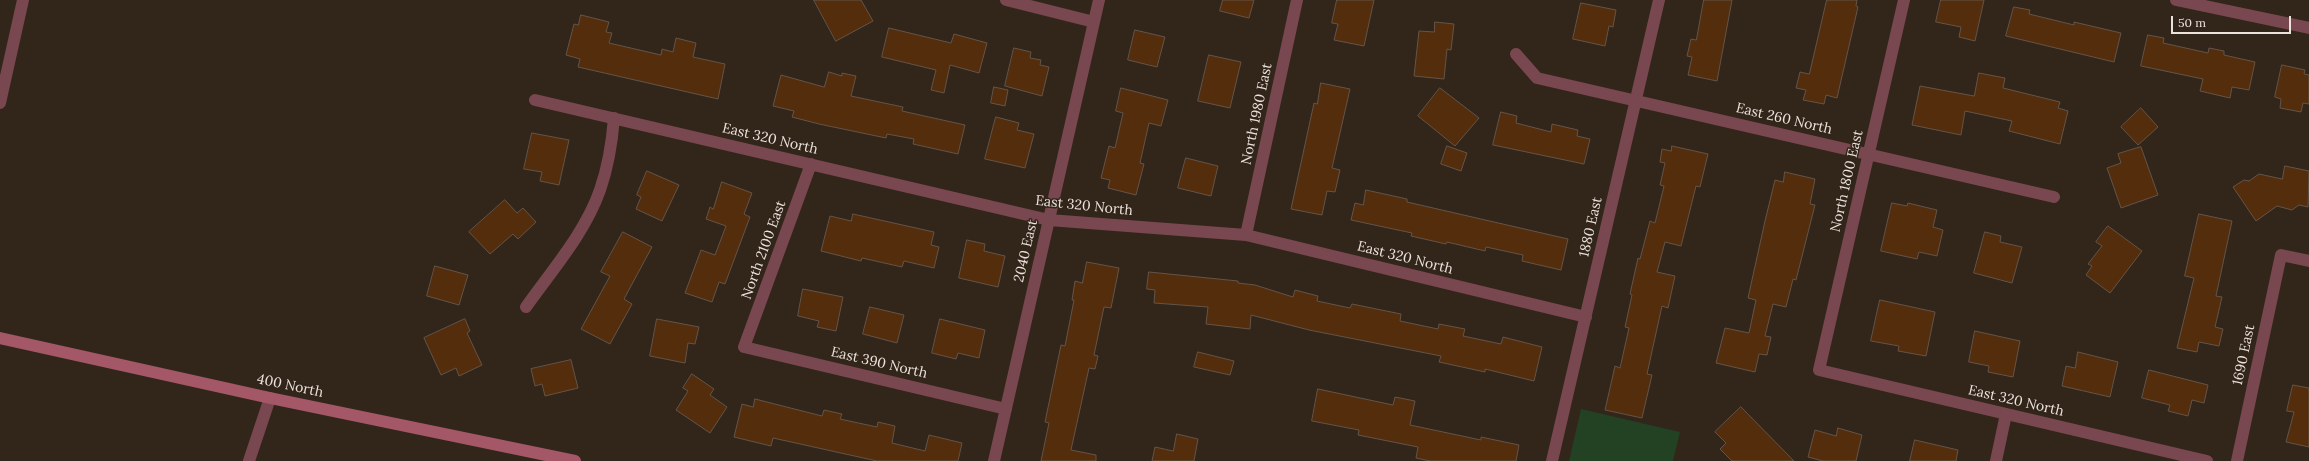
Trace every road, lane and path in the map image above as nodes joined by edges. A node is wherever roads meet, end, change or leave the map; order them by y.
1 (23, 0) edge
2 (1006, 0) edge
3 (1099, 0) edge
4 (1297, 0) edge
5 (1659, 0) edge
6 (1904, 0) edge
7 (2176, 0) edge
8 (1094, 22) junction
9 (2309, 28) edge
10 (1516, 54) dead end
11 (535, 100) dead end
12 (1636, 100) junction
13 (0, 103) edge
14 (614, 118) junction
15 (1868, 154) junction
16 (811, 164) junction
17 (2054, 197) dead end
18 (1049, 220) junction
19 (1246, 235) junction
20 (2309, 261) edge
21 (526, 306) dead end
22 (1586, 317) junction
23 (0, 338) edge
24 (744, 347) joint
25 (1819, 370) joint
26 (270, 398) junction
27 (1006, 409) junction
28 (2006, 414) junction
29 (249, 461) edge
30 (575, 461) edge
31 (994, 461) edge
32 (1552, 461) edge
33 (1996, 461) edge
34 (2207, 461) edge
35 (2237, 461) edge

1 - 13 street
2 - 8 street
3 - 8 street, 2040 East
4 - 19 street, North 1980 East
5 - 12 street, 1880 East
6 - 15 street, North 1800 East
7 - 9 street
8 - 18 street, 2040 East
10 - 12 street, East 260 North
11 - 14 street, East 320 North
12 - 15 street, East 260 North
12 - 22 street, 1880 East
14 - 16 street, East 320 North
14 - 21 street
15 - 17 street, East 260 North
15 - 25 street, North 1800 East
16 - 18 street, East 320 North
16 - 24 street, North 2100 East
18 - 19 street, East 320 North
18 - 27 street, 2040 East
19 - 22 street, East 320 North
20 - 35 street, 1690 East
22 - 32 street, 1880 East
23 - 26 main road, 400 North
24 - 27 street, East 390 North
25 - 28 street, East 320 North
26 - 29 street
26 - 30 main road, 400 North
27 - 31 street, 2040 East
28 - 33 street
28 - 34 street, East 320 North

